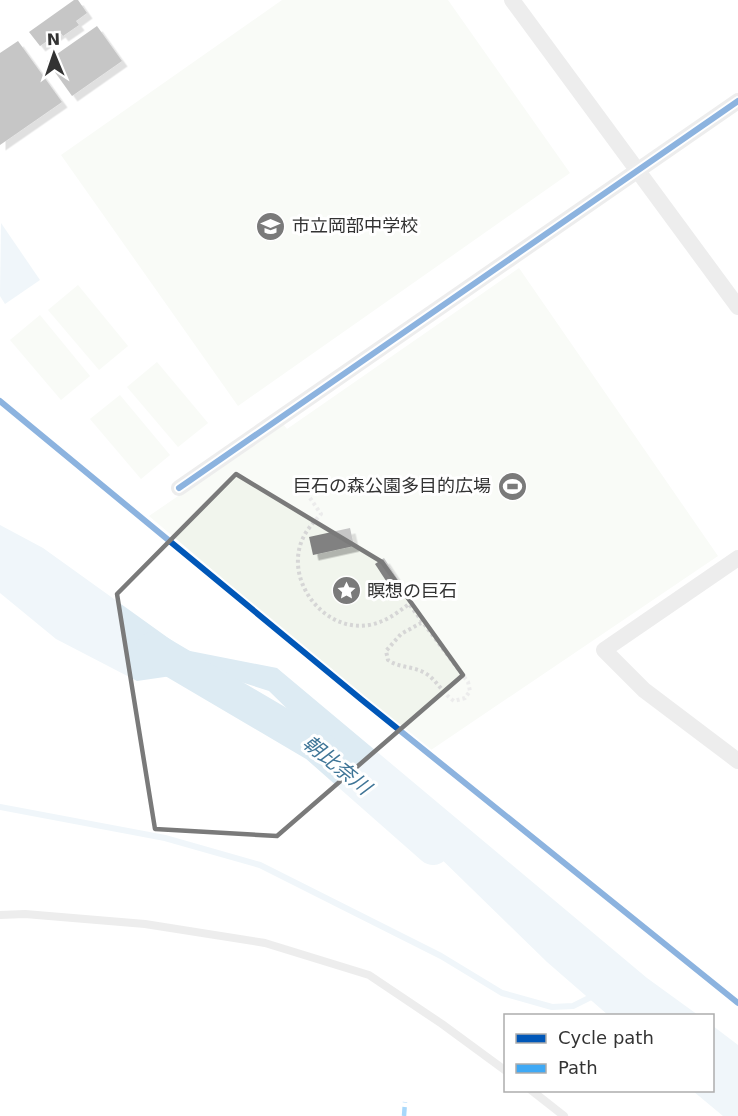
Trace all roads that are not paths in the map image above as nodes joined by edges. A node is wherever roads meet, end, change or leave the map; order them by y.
1 (512, 0) edge
2 (738, 100) edge
3 (635, 170) junction
4 (738, 307) edge
5 (179, 488) dead end
6 (738, 558) edge
7 (738, 761) edge
8 (0, 915) edge
9 (504, 1070) edge
10 (534, 1092) edge
11 (564, 1116) edge

1 - 3 street
2 - 3 street
3 - 4 street
3 - 5 street
6 - 7 street
8 - 9 lane
10 - 11 lane

